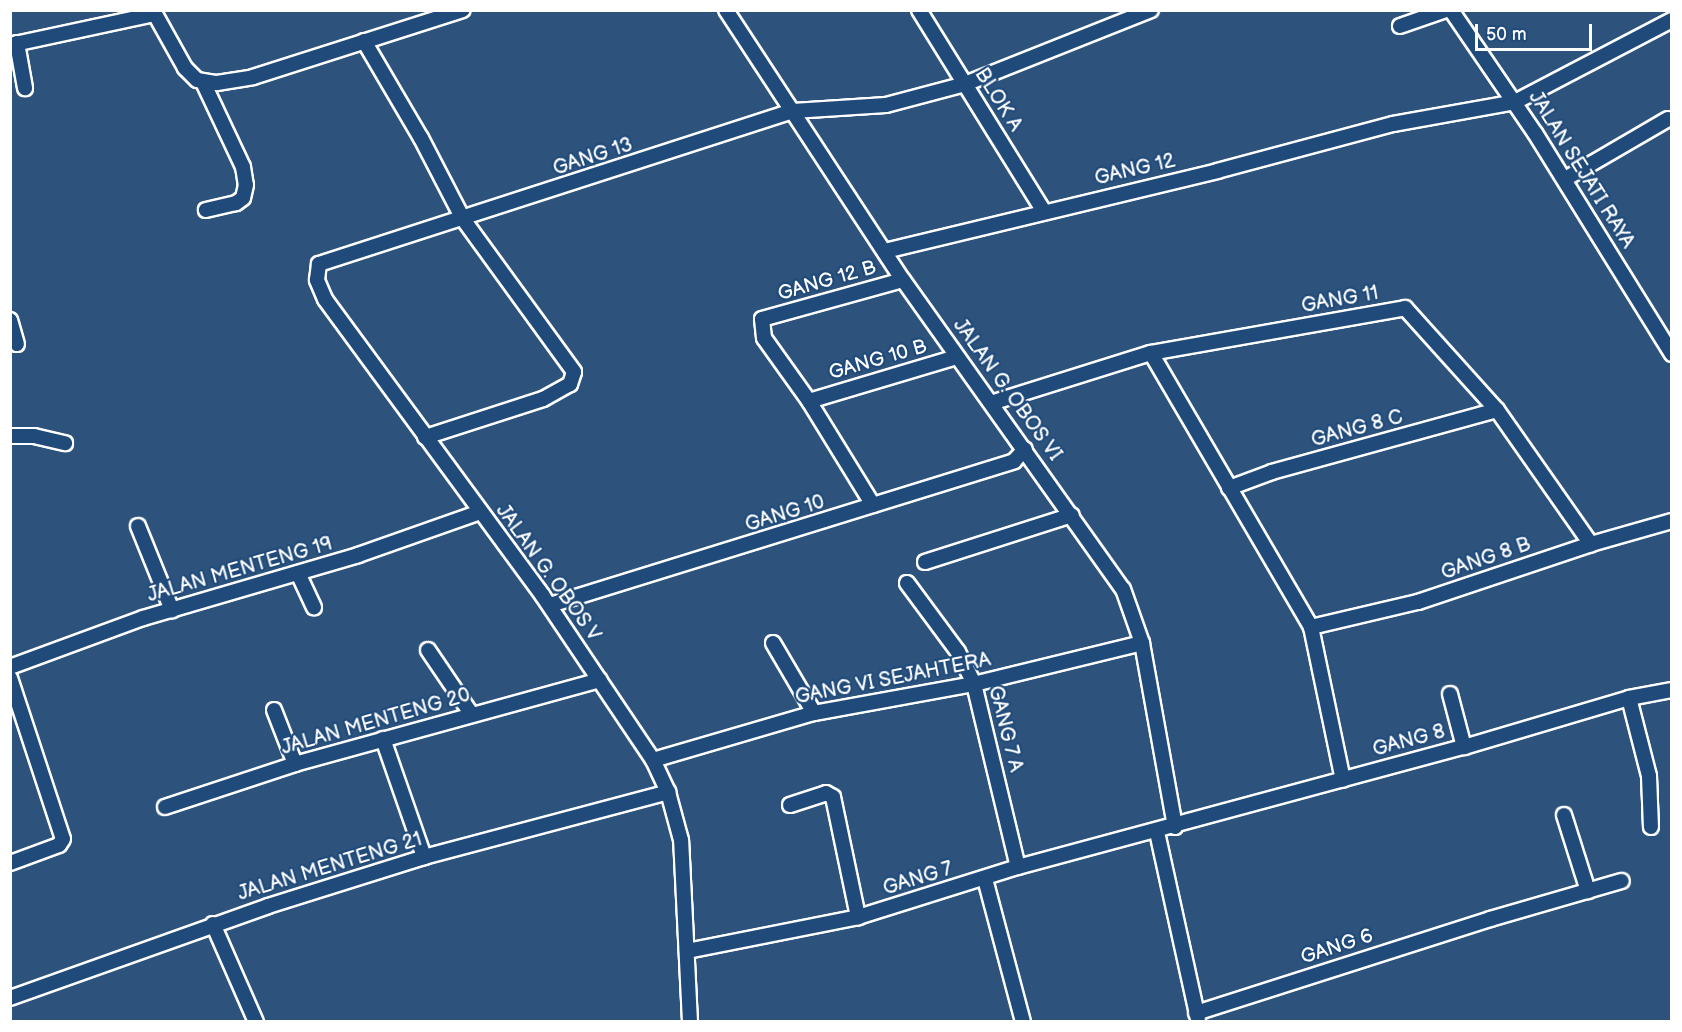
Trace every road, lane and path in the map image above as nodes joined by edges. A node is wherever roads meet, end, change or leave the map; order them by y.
1 (463, 10) edge
2 (726, 10) edge
3 (919, 10) edge
4 (1151, 10) edge
5 (1446, 10) edge
6 (1451, 10) edge
7 (155, 12) edge
8 (1671, 20) edge
9 (1400, 26) dead end
10 (364, 41) junction
11 (14, 44) edge
12 (203, 82) junction
13 (965, 84) junction
14 (25, 88) dead end
15 (1515, 102) junction
16 (793, 111) junction
17 (1668, 119) dead end
18 (1565, 180) junction
19 (206, 210) dead end
20 (1043, 210) junction
21 (463, 219) junction
22 (404, 235) joint
23 (885, 251) junction
24 (903, 280) junction
25 (10, 320) edge
26 (17, 344) dead end
27 (1150, 353) junction
28 (1671, 354) edge
29 (957, 357) junction
30 (809, 401) junction
31 (991, 403) junction
32 (1497, 410) junction
33 (10, 436) edge
34 (425, 437) junction
35 (65, 443) dead end
36 (1025, 449) junction
37 (1229, 488) junction
38 (873, 505) junction
39 (480, 512) junction
40 (1072, 515) junction
41 (1671, 521) edge
42 (138, 526) dead end
43 (1591, 544) junction
44 (925, 562) dead end
45 (298, 573) junction
46 (907, 583) dead end
47 (550, 605) junction
48 (314, 608) dead end
49 (172, 610) junction
50 (1311, 627) junction
51 (773, 643) dead end
52 (1142, 643) junction
53 (428, 650) dead end
54 (10, 667) edge
55 (10, 678) edge
56 (600, 680) junction
57 (974, 684) junction
58 (1671, 690) edge
59 (1450, 694) dead end
60 (1629, 698) junction
61 (274, 710) dead end
62 (814, 713) junction
63 (472, 715) junction
64 (383, 739) junction
65 (1464, 747) junction
66 (653, 760) junction
67 (295, 764) junction
68 (1343, 780) junction
69 (668, 792) junction
70 (790, 805) dead end
71 (165, 807) dead end
72 (1564, 815) dead end
73 (1175, 827) junction
74 (1651, 827) dead end
75 (1157, 832) junction
76 (424, 857) junction
77 (10, 863) edge
78 (1018, 867) junction
79 (985, 879) junction
80 (1622, 881) dead end
81 (1588, 891) junction
82 (858, 918) junction
83 (213, 924) junction
84 (687, 951) junction
85 (10, 998) edge
86 (1197, 1017) edge
87 (256, 1022) edge
88 (690, 1022) edge
89 (1023, 1022) edge

1 - 10 street
2 - 16 street, JALAN G. OBOS VI
3 - 13 street, BLOK A
4 - 13 street, GANG 13
5 - 9 street
6 - 15 street, JALAN SEJATI RAYA
7 - 11 street
7 - 12 street
8 - 15 street, GANG 12
10 - 12 street
10 - 21 street
11 - 14 street
12 - 19 street
13 - 16 street, GANG 13
13 - 20 street, BLOK A
15 - 18 street, JALAN SEJATI RAYA
15 - 20 street, GANG 12
16 - 21 street, GANG 13
16 - 23 street, JALAN G. OBOS VI
17 - 18 street
18 - 28 street, JALAN SEJATI RAYA
20 - 23 street, GANG 12
21 - 22 street, GANG 13
21 - 34 street
22 - 34 street, JALAN G. OBOS V
23 - 24 street, JALAN G. OBOS VI
24 - 29 street, JALAN G. OBOS VI
24 - 30 street, GANG 12 B
25 - 26 street
27 - 31 street, GANG 11
27 - 32 street, GANG 11
27 - 37 street
29 - 30 street, GANG 10 B
29 - 31 street, JALAN G. OBOS VI
30 - 38 street
31 - 36 street, JALAN G. OBOS VI
32 - 37 street, GANG 8 C
32 - 43 street, GANG 11
33 - 35 street
34 - 39 street, JALAN G. OBOS V
36 - 38 street, GANG 10
36 - 40 street, JALAN G. OBOS VI
37 - 50 street
38 - 47 street, GANG 10
39 - 45 street, JALAN MENTENG 19
39 - 47 street, JALAN G. OBOS V
40 - 44 street
40 - 52 street, JALAN G. OBOS VI
41 - 43 street, GANG 8 B
42 - 49 street
43 - 50 street, GANG 8 B
45 - 48 street
45 - 49 street, JALAN MENTENG 19
46 - 57 street, GANG 7 A
47 - 56 street, JALAN G. OBOS V
49 - 54 street, JALAN MENTENG 19
50 - 68 street
51 - 62 street
52 - 57 street, GANG VI SEJAHTERA
52 - 73 street, JALAN G. OBOS VI
53 - 63 street
55 - 77 street
56 - 63 street, JALAN MENTENG 20
56 - 66 street, JALAN G. OBOS V
57 - 62 street, GANG VI SEJAHTERA
57 - 78 street, GANG 7 A
58 - 60 street, GANG 8
59 - 65 street
60 - 65 street, GANG 8
60 - 74 street
61 - 67 street
62 - 66 street, GANG VI SEJAHTERA
63 - 64 street, JALAN MENTENG 20
64 - 67 street, JALAN MENTENG 20
64 - 76 street
65 - 68 street, GANG 8
66 - 69 street, JALAN G. OBOS V
67 - 71 street, JALAN MENTENG 20
68 - 73 street, GANG 8
69 - 76 street, JALAN MENTENG 21
69 - 84 street, JALAN G. OBOS V
70 - 82 street
72 - 81 street
73 - 75 street, GANG 8
75 - 78 street, GANG 7
75 - 86 street
76 - 83 street, JALAN MENTENG 21
78 - 79 street, GANG 7
79 - 82 street, GANG 7
79 - 89 street
80 - 81 street, GANG 6
81 - 86 street, GANG 6
82 - 84 street, GANG 7
83 - 85 street, JALAN MENTENG 21
83 - 87 street
84 - 88 street, JALAN G. OBOS V

